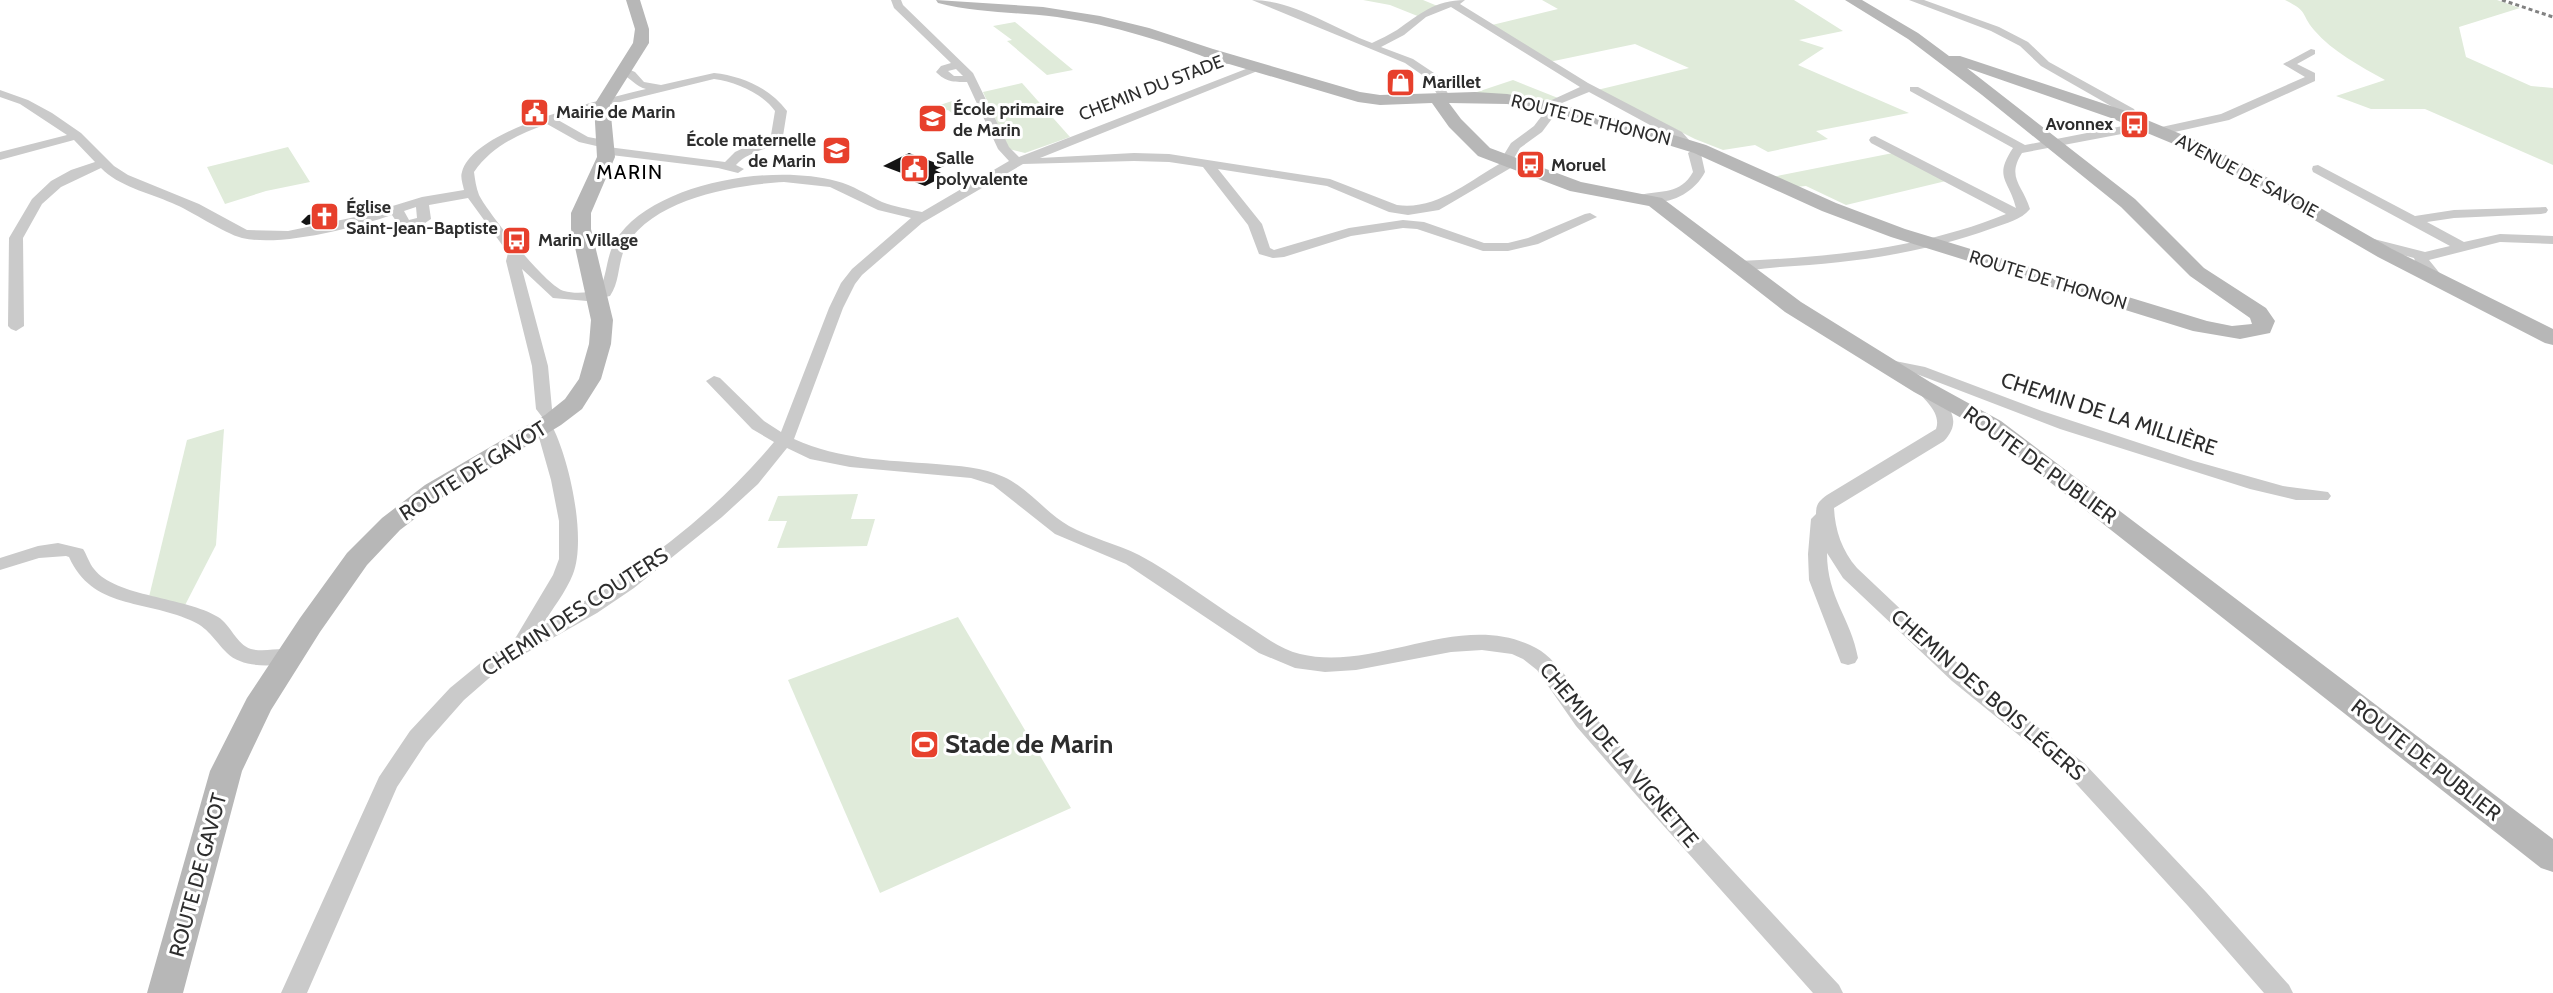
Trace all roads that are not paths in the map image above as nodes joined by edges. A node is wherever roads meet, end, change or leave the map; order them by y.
1 (633, 0) edge
2 (896, 0) edge
3 (943, 0) edge
4 (1257, 0) edge
5 (1852, 0) edge
6 (1914, 0) edge
7 (1452, 3) edge
8 (1927, 46) junction
9 (1372, 47) junction
10 (2311, 52) dead end
11 (958, 65) junction
12 (1255, 69) junction
13 (624, 72) junction
14 (1997, 73) junction
15 (1966, 77) junction
16 (971, 79) junction
17 (662, 88) junction
18 (1589, 88) junction
19 (1914, 89) dead end
20 (1988, 92) junction
21 (0, 93) edge
22 (1440, 98) junction
23 (602, 104) junction
24 (1551, 107) junction
25 (548, 119) junction
26 (2144, 126) junction
27 (77, 136) junction
28 (1875, 140) dead end
29 (2051, 142) junction
30 (1691, 146) junction
31 (606, 148) junction
32 (2022, 148) junction
33 (0, 156) edge
34 (1017, 162) junction
35 (1508, 162) junction
36 (104, 163) junction
37 (1206, 163) junction
38 (729, 166) junction
39 (2319, 169) dead end
40 (751, 180) junction
41 (472, 193) junction
42 (1644, 198) junction
43 (422, 201) junction
44 (397, 208) junction
45 (2541, 210) dead end
46 (2016, 214) junction
47 (923, 216) junction
48 (1590, 217) dead end
49 (2414, 220) junction
50 (2361, 239) junction
51 (2553, 240) edge
52 (1929, 244) junction
53 (2463, 247) junction
54 (516, 252) junction
55 (2423, 256) junction
56 (1739, 265) junction
57 (2441, 282) junction
58 (596, 296) junction
59 (16, 326) dead end
60 (2553, 338) edge
61 (1885, 364) junction
62 (714, 381) dead end
63 (1922, 387) junction
64 (546, 416) junction
65 (785, 441) junction
66 (2322, 496) dead end
67 (1825, 506) junction
68 (0, 564) edge
69 (523, 644) junction
70 (290, 656) junction
71 (1848, 657) dead end
72 (2553, 858) edge
73 (165, 993) edge
74 (294, 993) edge
75 (1830, 993) edge
76 (2280, 993) edge

1 - 13 street
2 - 11 street
3 - 12 street, ROUTE DE THONON
4 - 9 street
5 - 8 street, ROUTE DE THONON
6 - 26 street
7 - 9 street
7 - 18 street
8 - 14 street, AVENUE DE SAVOIE
8 - 15 street, ROUTE DE THONON
9 - 22 street
10 - 26 street
11 - 16 street
11 - 16 street
12 - 22 street, ROUTE DE THONON
12 - 34 street, CHEMIN DU STADE
13 - 17 street
13 - 23 street
14 - 15 street
14 - 20 street
14 - 26 street, AVENUE DE SAVOIE
15 - 20 street, ROUTE DE THONON
16 - 34 street
17 - 23 street
17 - 38 street
18 - 24 street
18 - 30 street
19 - 32 street
20 - 29 street, ROUTE DE THONON
21 - 27 street
22 - 24 street, ROUTE DE THONON
22 - 35 street, ROUTE DE PUBLIER
23 - 25 street
23 - 31 street, ROUTE DE GAVOT
24 - 30 street, ROUTE DE THONON
24 - 35 street
25 - 31 street
25 - 41 street
26 - 29 street
26 - 50 street, AVENUE DE SAVOIE
27 - 33 street
27 - 36 street
28 - 46 street
29 - 32 street
29 - 52 street, ROUTE DE THONON
30 - 42 street
30 - 52 street, ROUTE DE THONON
31 - 38 street
31 - 58 street, ROUTE DE GAVOT
32 - 46 street
34 - 37 street
34 - 47 street, CHEMIN DU STADE
35 - 37 street
35 - 42 street, ROUTE DE PUBLIER
36 - 44 street
36 - 59 street
37 - 48 street
38 - 40 street
39 - 49 street
40 - 47 street
40 - 58 street
41 - 43 street
41 - 54 street
42 - 56 street, ROUTE DE PUBLIER
43 - 44 street
43 - 44 street
45 - 49 street
46 - 52 street
47 - 65 street, CHEMIN DU STADE
49 - 53 street
50 - 55 street
50 - 57 street, AVENUE DE SAVOIE
51 - 53 street
52 - 56 street
53 - 55 street
54 - 58 street
54 - 64 street
55 - 57 street
56 - 61 street, ROUTE DE PUBLIER
57 - 60 street, AVENUE DE SAVOIE
58 - 64 street, ROUTE DE GAVOT
61 - 63 street, ROUTE DE PUBLIER
61 - 66 street, CHEMIN DE LA MILLIÈRE
62 - 65 street, CHEMIN DE LA VIGNETTE
63 - 67 street
63 - 72 street, ROUTE DE PUBLIER
64 - 69 street
64 - 70 street, ROUTE DE GAVOT
65 - 69 street, CHEMIN DES COUTERS
65 - 75 street, CHEMIN DE LA VIGNETTE
67 - 71 street
67 - 76 street, CHEMIN DES BOIS LÉGERS
68 - 70 street
69 - 74 street, CHEMIN DES COUTERS
70 - 73 street, ROUTE DE GAVOT

